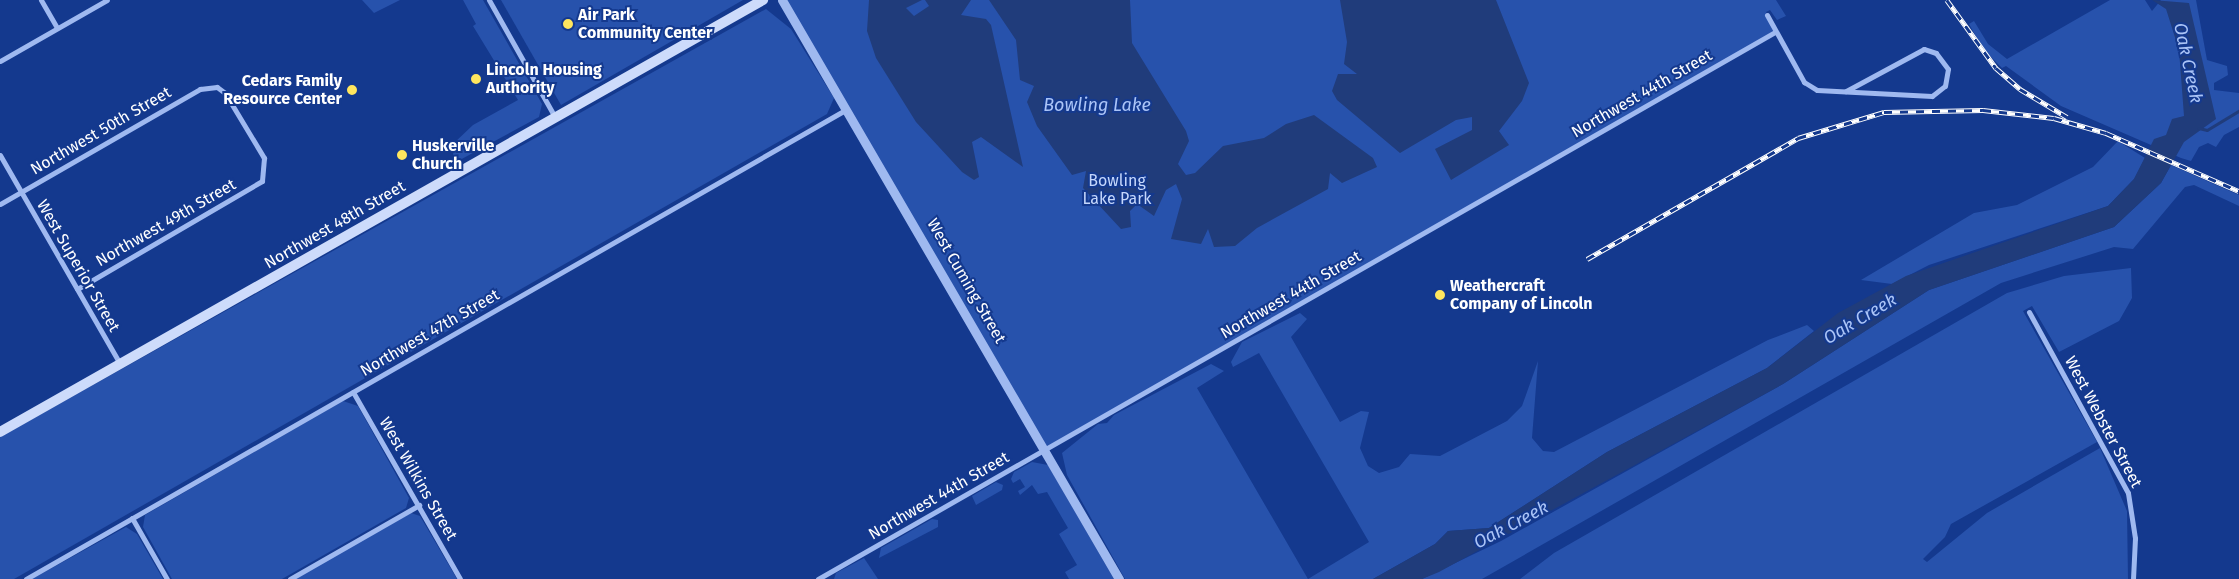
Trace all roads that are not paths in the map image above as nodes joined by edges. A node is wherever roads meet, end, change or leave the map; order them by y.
1 (41, 0) edge
2 (107, 0) edge
3 (489, 0) edge
4 (763, 0) edge
5 (782, 0) edge
6 (1767, 15) dead end
7 (57, 28) junction
8 (1776, 32) junction
9 (0, 61) edge
10 (217, 87) joint
11 (1846, 92) junction
12 (847, 109) junction
13 (555, 117) junction
14 (0, 155) edge
15 (21, 192) junction
16 (0, 204) edge
17 (77, 289) junction
18 (2030, 312) dead end
19 (120, 364) junction
20 (353, 392) junction
21 (0, 432) edge
22 (1045, 450) junction
23 (419, 505) junction
24 (132, 518) junction
25 (822, 578) edge
26 (26, 579) edge
27 (167, 579) edge
28 (290, 579) edge
29 (460, 579) edge
30 (1119, 579) edge
31 (2133, 579) edge

1 - 7 street
2 - 7 street
3 - 13 street
4 - 13 main road, Northwest 48th Street
5 - 12 street, West Cuming Street
6 - 8 street
7 - 9 street
8 - 11 street
8 - 22 street, Northwest 44th Street
10 - 15 street, Northwest 50th Street
10 - 17 street, Northwest 49th Street
11 - 11 street
12 - 20 street, Northwest 47th Street
12 - 22 street, West Cuming Street
13 - 19 main road, Northwest 48th Street
14 - 15 street, West Superior Street
15 - 16 street, Northwest 50th Street
15 - 17 street, West Superior Street
17 - 19 street, West Superior Street
18 - 31 street, West Webster Street
19 - 21 main road, Northwest 48th Street
20 - 23 street, West Wilkins Street
20 - 24 street, Northwest 47th Street
22 - 25 street, Northwest 44th Street
22 - 30 street, West Cuming Street
23 - 28 street
23 - 29 street, West Wilkins Street
24 - 26 street, Northwest 47th Street
24 - 27 street

